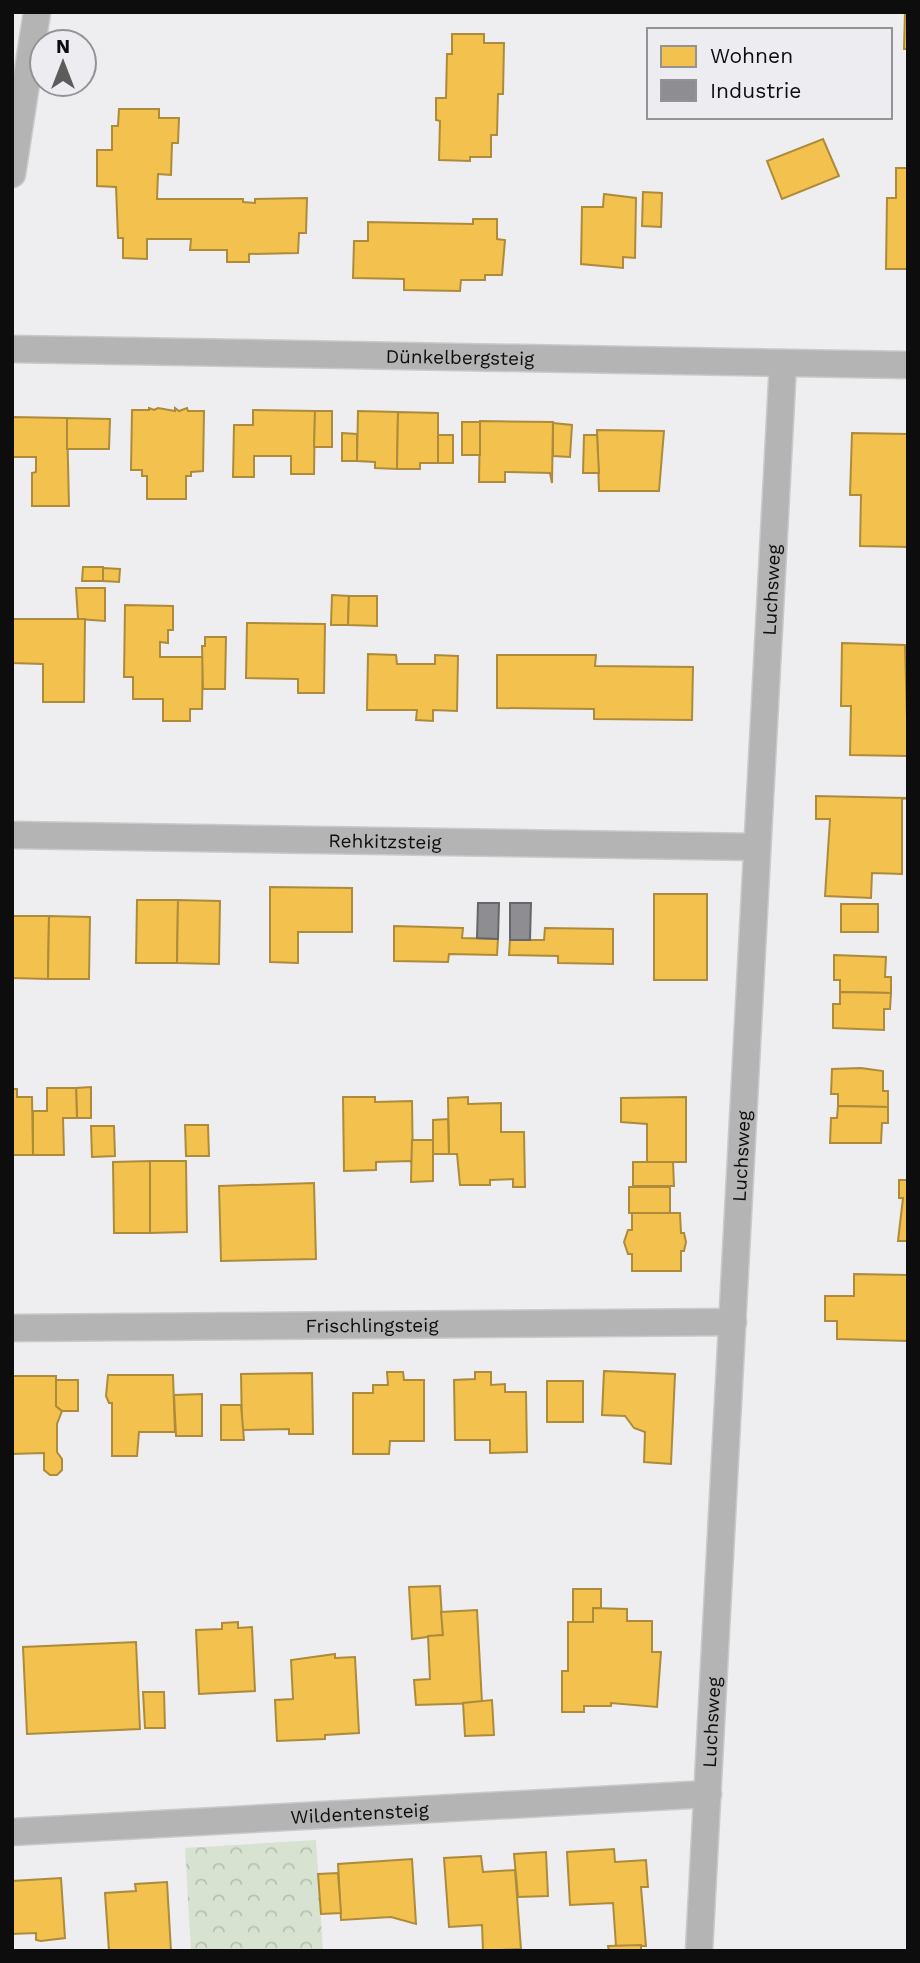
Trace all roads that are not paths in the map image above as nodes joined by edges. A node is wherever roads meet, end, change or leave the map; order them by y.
1 (37, 12) edge
2 (12, 174) edge
3 (12, 349) edge
4 (783, 363) junction
5 (908, 365) edge
6 (12, 835) edge
7 (757, 847) junction
8 (733, 1322) junction
9 (12, 1328) edge
10 (708, 1794) junction
11 (12, 1832) edge
12 (699, 1951) edge

1 - 2 street
3 - 4 street, Dünkelbergsteig
4 - 5 street, Dünkelbergsteig
4 - 7 street, Luchsweg
6 - 7 street, Rehkitzsteig
7 - 8 street, Luchsweg
8 - 9 street, Frischlingsteig
8 - 10 street, Luchsweg
10 - 11 street, Wildentensteig
10 - 12 street, Luchsweg

